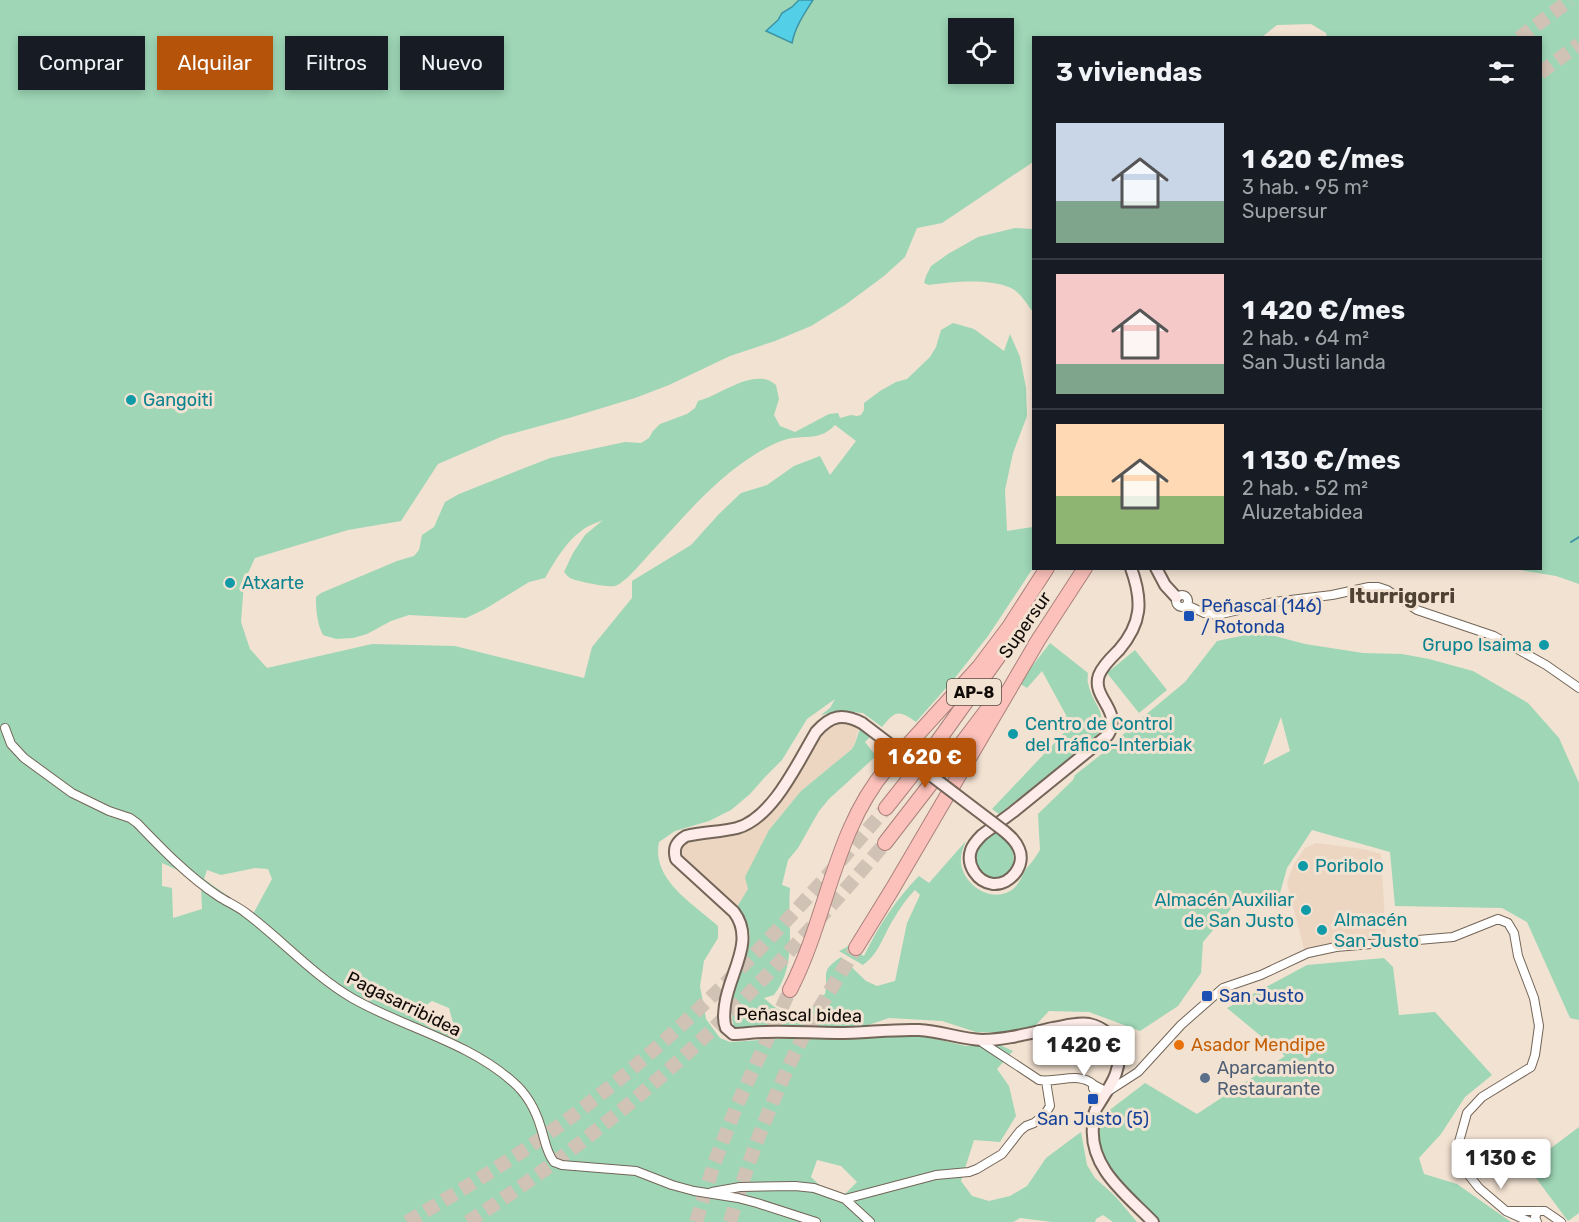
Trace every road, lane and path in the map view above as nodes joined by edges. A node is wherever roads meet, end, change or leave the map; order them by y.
1 (1051, 570) edge
2 (1051, 570) edge
3 (1084, 570) edge
4 (1132, 570) edge
5 (1157, 570) edge
6 (1176, 597) joint
7 (1040, 638) junction
8 (1579, 688) edge
9 (5, 728) dead end
10 (886, 808) tunnel mouth
11 (996, 825) edge
12 (996, 825) edge
13 (996, 825) edge
14 (996, 825) edge
15 (885, 843) tunnel mouth
16 (856, 948) tunnel mouth
17 (790, 990) tunnel mouth
18 (981, 1040) junction
19 (1046, 1081) junction
20 (1094, 1085) junction
21 (1107, 1092) junction
22 (1100, 1102) junction
23 (706, 1193) junction
24 (845, 1199) junction
25 (1506, 1211) junction
26 (1538, 1211) junction
27 (816, 1222) edge
28 (870, 1222) edge
29 (1153, 1222) edge
30 (1530, 1222) edge
31 (1537, 1222) edge
32 (1561, 1222) edge

1 - 10 highway, Supersur / AP-8
2 - 17 highway
3 - 7 highway, Supersur / AP-8
4 - 11 street, Peñascal bidea, bridge
5 - 6 street
6 - 8 street
7 - 15 highway, Supersur / AP-8
7 - 16 highway, AP-8
9 - 23 street, Pagasarribidea
12 - 13 street, Peñascal bidea, bridge
14 - 18 street, Peñascal bidea, bridge
18 - 19 street
18 - 21 street, Peñascal bidea
19 - 20 street
19 - 24 street
20 - 21 street
20 - 22 street
21 - 22 street
21 - 25 street
22 - 29 street
23 - 24 street
23 - 27 street, Pagasarribidea
24 - 28 street
25 - 26 street
25 - 30 street
26 - 31 street
26 - 32 street

